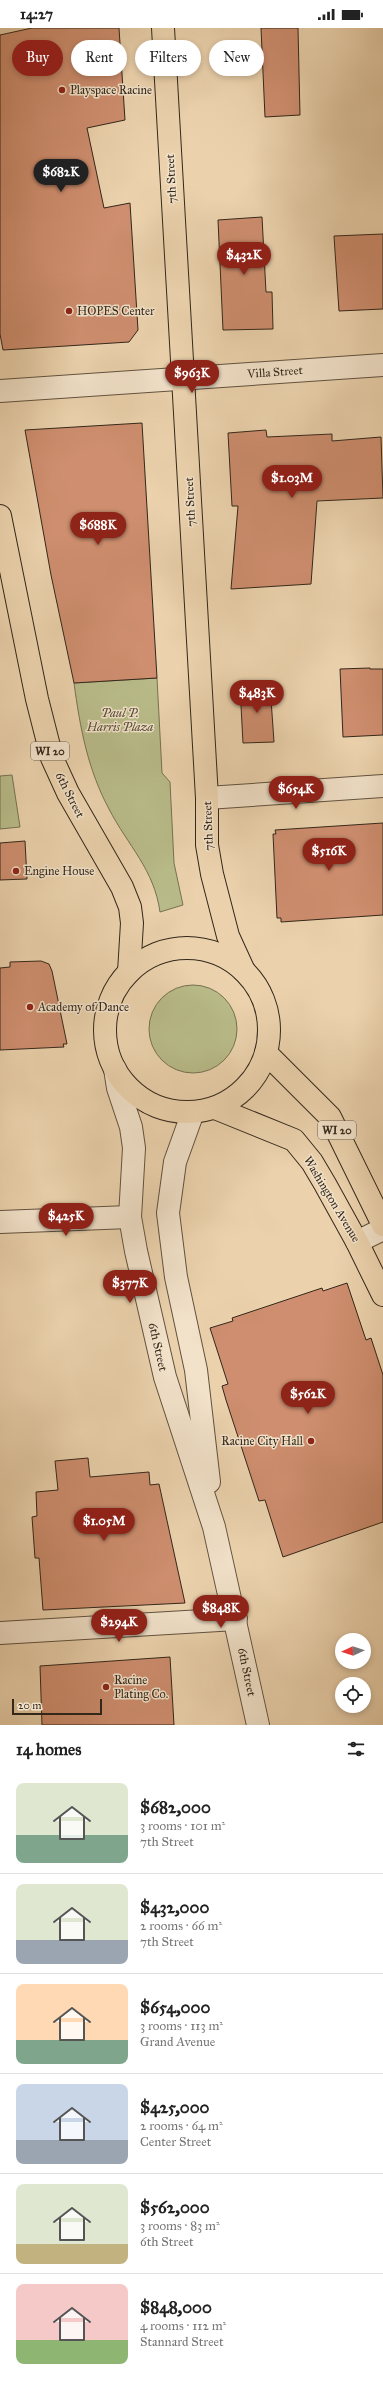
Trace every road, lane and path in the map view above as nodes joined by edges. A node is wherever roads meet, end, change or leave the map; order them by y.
1 (163, 28) edge
2 (383, 365) edge
3 (182, 378) junction
4 (0, 391) edge
5 (0, 516) edge
6 (383, 786) edge
7 (207, 798) junction
8 (244, 970) junction
9 (129, 972) junction
10 (266, 1053) junction
11 (115, 1069) junction
12 (215, 1108) junction
13 (193, 1112) junction
14 (130, 1217) junction
15 (0, 1222) edge
16 (383, 1225) edge
17 (383, 1229) edge
18 (358, 1242) junction
19 (383, 1295) edge
20 (214, 1527) junction
21 (236, 1619) junction
22 (0, 1633) edge
23 (258, 1725) edge

1 - 3 main road, 7th Street
2 - 3 street, Villa Street
3 - 4 street, Villa Street
3 - 7 main road, 7th Street
5 - 9 main road, 6th Street / WI 20
6 - 7 street
7 - 8 main road, 7th Street
8 - 9 main road
8 - 10 main road
9 - 11 main road
10 - 12 main road
10 - 16 main road, WI 20
11 - 13 main road
11 - 14 street, 6th Street
12 - 13 main road
12 - 18 main road, Washington Avenue
13 - 20 street, 6th Street
14 - 15 street
14 - 20 street, 6th Street
17 - 18 street
18 - 19 main road, Washington Avenue
20 - 21 street, 6th Street
21 - 22 street
21 - 23 street, 6th Street

